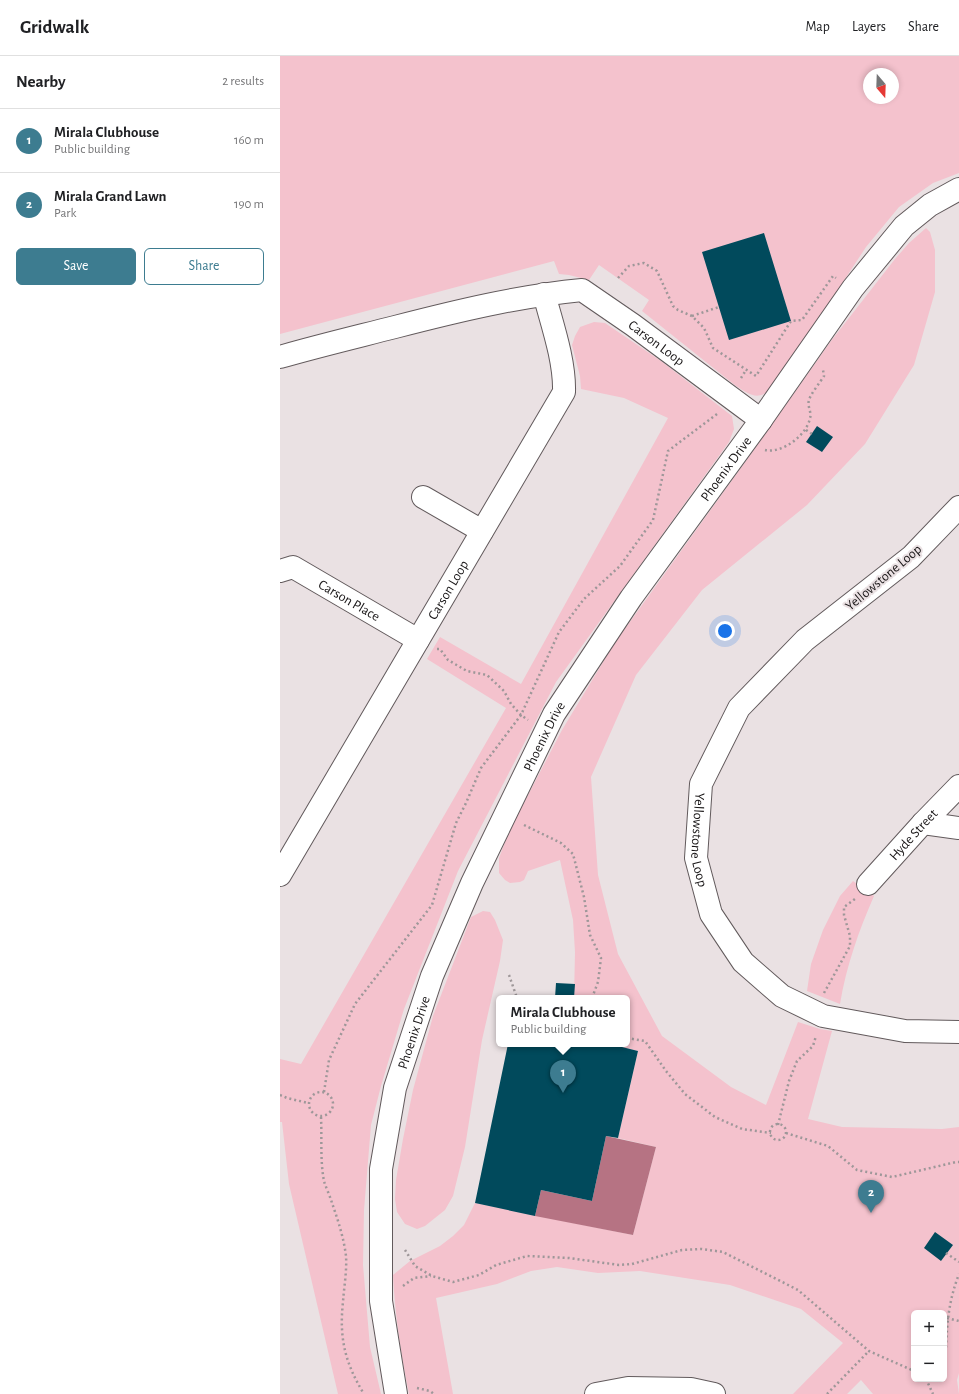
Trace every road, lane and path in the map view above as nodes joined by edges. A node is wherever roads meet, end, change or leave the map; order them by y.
1 (959, 189) edge
2 (618, 278) dead end
3 (853, 288) junction
4 (544, 294) junction
5 (719, 307) dead end
6 (692, 316) junction
7 (280, 357) edge
8 (746, 370) junction
9 (729, 396) junction
10 (761, 420) junction
11 (806, 430) dead end
12 (812, 434) dead end
13 (423, 497) dead end
14 (959, 506) edge
15 (482, 531) junction
16 (280, 571) edge
17 (418, 640) junction
18 (521, 715) junction
19 (959, 786) edge
20 (504, 814) junction
21 (923, 823) junction
22 (959, 828) edge
23 (280, 875) edge
24 (868, 884) dead end
25 (509, 975) dead end
26 (516, 995) edge
27 (593, 995) edge
28 (959, 1032) edge
29 (630, 1038) edge
30 (324, 1092) junction
31 (280, 1095) edge
32 (308, 1102) junction
33 (321, 1117) junction
34 (770, 1133) junction
35 (786, 1133) junction
36 (959, 1162) edge
37 (405, 1250) dead end
38 (946, 1253) dead end
39 (959, 1262) edge
40 (959, 1274) edge
41 (432, 1276) junction
42 (402, 1287) dead end
43 (947, 1318) joint
44 (959, 1321) edge
45 (869, 1351) junction
46 (911, 1370) edge
47 (927, 1382) edge
48 (364, 1394) edge
49 (396, 1394) edge
50 (596, 1394) edge
51 (714, 1394) edge
52 (827, 1394) edge
53 (933, 1394) edge

1 - 3 street, Phoenix Drive
2 - 6 path
3 - 8 path
3 - 10 street, Phoenix Drive
4 - 7 street, Carson Loop
4 - 9 street, Carson Loop
4 - 15 street, Carson Loop
5 - 6 path
6 - 8 path
8 - 9 path
9 - 10 street, Carson Loop
9 - 18 path
10 - 20 street, Phoenix Drive
11 - 12 path
13 - 15 street
14 - 28 street, Yellowstone Loop
15 - 17 street, Carson Loop
16 - 17 street, Carson Place
17 - 18 path
17 - 23 street, Carson Loop
18 - 30 path
19 - 21 street, Hyde Street
20 - 27 path
20 - 49 street, Phoenix Drive
21 - 22 street
21 - 24 street, Hyde Street
25 - 26 path
29 - 34 path
30 - 32 path
30 - 33 path
31 - 32 path
32 - 33 path
33 - 48 path
34 - 35 path
34 - 35 path
35 - 36 path
37 - 41 path
38 - 39 path
40 - 43 path
41 - 42 path
41 - 45 path
43 - 44 path
45 - 46 path
45 - 52 path
47 - 53 path
50 - 51 street

